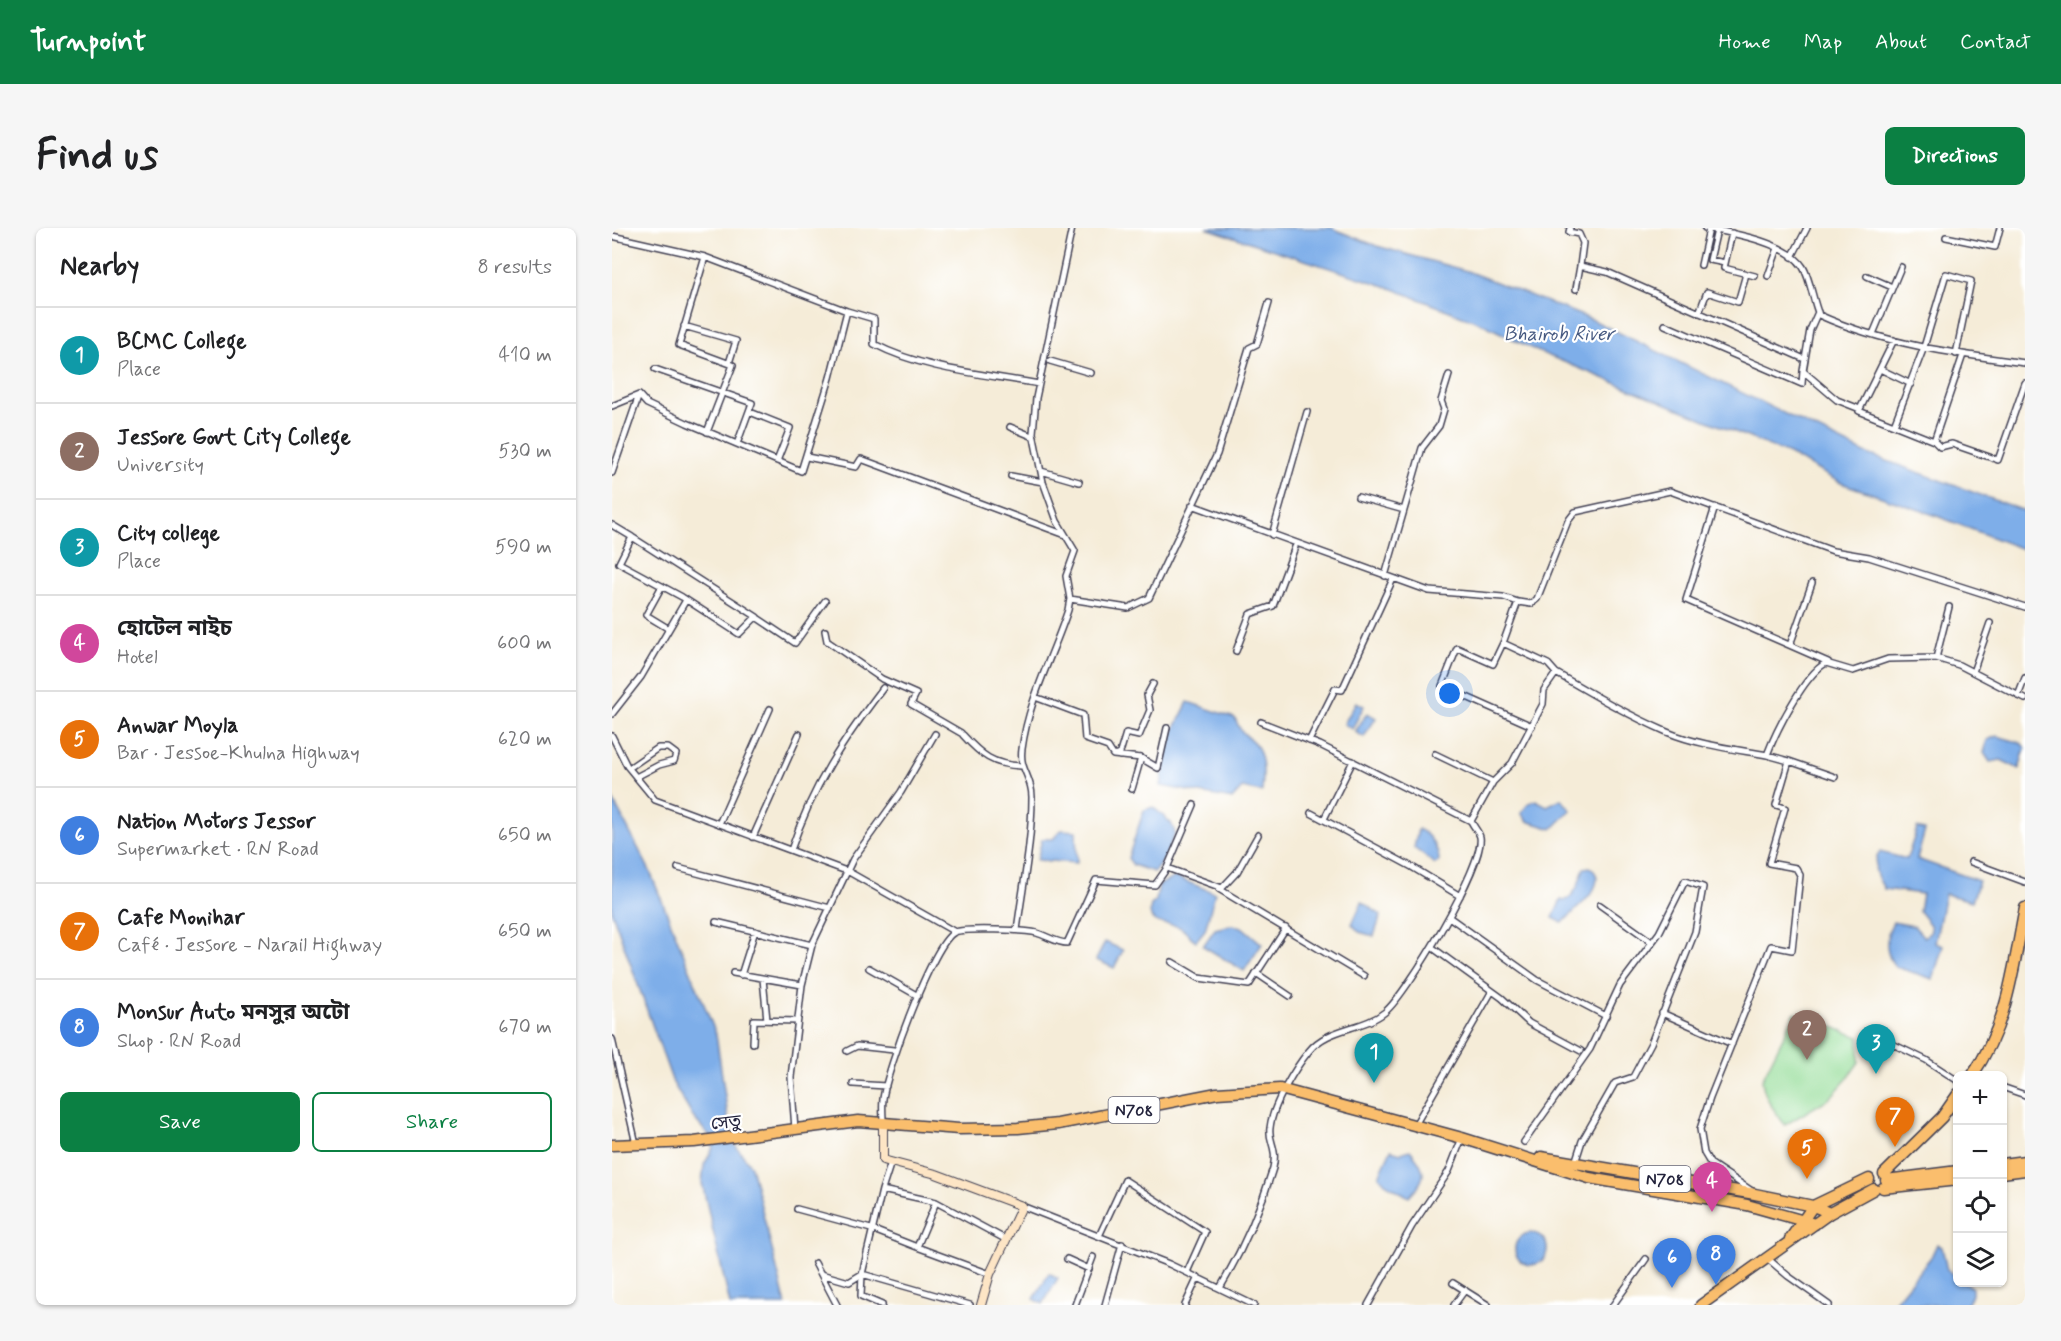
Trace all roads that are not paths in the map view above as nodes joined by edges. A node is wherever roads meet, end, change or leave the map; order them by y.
1 (1072, 228) edge
2 (1570, 228) edge
3 (1707, 228) edge
4 (1807, 228) edge
5 (2000, 228) edge
6 (1717, 230) junction
7 (1732, 233) junction
8 (612, 236) edge
9 (1946, 237) dead end
10 (1778, 248) junction
11 (705, 257) junction
12 (1792, 257) junction
13 (1725, 263) junction
14 (1701, 265) dead end
15 (1580, 266) junction
16 (1901, 267) dead end
17 (1746, 274) junction
18 (1755, 276) dead end
19 (1768, 276) dead end
20 (1867, 276) dead end
21 (1892, 287) junction
22 (1576, 289) dead end
23 (1269, 303) dead end
24 (847, 311) junction
25 (1818, 312) junction
26 (1699, 313) junction
27 (1665, 325) dead end
28 (684, 326) junction
29 (1873, 334) junction
30 (1894, 340) junction
31 (1924, 347) junction
32 (1956, 354) junction
33 (1963, 355) junction
34 (1802, 358) dead end
35 (1050, 361) dead end
36 (729, 363) junction
37 (2025, 363) edge
38 (655, 369) dead end
39 (1803, 370) junction
40 (1882, 370) dead end
41 (1091, 373) dead end
42 (1449, 375) dead end
43 (2025, 383) edge
44 (1039, 384) junction
45 (1911, 384) junction
46 (722, 392) junction
47 (639, 395) junction
48 (612, 406) edge
49 (1860, 409) junction
50 (750, 412) junction
51 (1307, 412) dead end
52 (1894, 425) junction
53 (1010, 428) dead end
54 (707, 432) junction
55 (1034, 437) junction
56 (1934, 441) junction
57 (737, 444) junction
58 (807, 457) junction
59 (777, 460) junction
60 (1041, 471) junction
61 (612, 473) edge
62 (1011, 476) dead end
63 (1043, 482) junction
64 (1078, 482) dead end
65 (1358, 497) dead end
66 (1192, 505) junction
67 (1715, 507) junction
68 (1404, 510) junction
69 (612, 525) edge
70 (1063, 534) junction
71 (1272, 535) junction
72 (632, 537) junction
73 (1294, 547) dead end
74 (1385, 576) junction
75 (1393, 579) junction
76 (1812, 583) dead end
77 (662, 586) junction
78 (1070, 599) junction
79 (686, 600) junction
80 (825, 600) dead end
81 (1518, 602) junction
82 (1949, 607) dead end
83 (2025, 607) edge
84 (759, 618) junction
85 (1990, 623) dead end
86 (669, 629) junction
87 (825, 630) dead end
88 (1503, 643) junction
89 (1790, 645) junction
90 (1236, 651) dead end
91 (1936, 658) junction
92 (1832, 664) junction
93 (1973, 672) junction
94 (1556, 673) junction
95 (2025, 678) edge
96 (1153, 684) dead end
97 (883, 688) dead end
98 (2018, 696) junction
99 (1035, 697) junction
100 (2025, 699) edge
101 (770, 709) dead end
102 (612, 714) edge
103 (1261, 722) dead end
104 (1532, 726) junction
105 (1167, 728) dead end
106 (799, 734) dead end
107 (934, 734) dead end
108 (612, 736) edge
109 (1309, 741) junction
110 (1435, 754) dead end
111 (1767, 755) junction
112 (1119, 756) junction
113 (1141, 758) junction
114 (1353, 761) junction
115 (1789, 761) junction
116 (1022, 766) junction
117 (629, 768) junction
118 (636, 777) junction
119 (1835, 777) dead end
120 (1493, 782) junction
121 (1132, 789) dead end
122 (1194, 806) dead end
123 (1311, 813) dead end
124 (1324, 819) junction
125 (1471, 821) junction
126 (719, 824) junction
127 (1258, 835) dead end
128 (753, 837) junction
129 (791, 850) junction
130 (1971, 862) dead end
131 (678, 868) dead end
132 (1167, 868) junction
133 (849, 872) junction
134 (2025, 882) edge
135 (1219, 889) junction
136 (1460, 896) junction
137 (1600, 905) dead end
138 (830, 908) junction
139 (2025, 908) edge
140 (1449, 917) junction
141 (716, 922) dead end
142 (1286, 928) junction
143 (1017, 930) junction
144 (755, 931) junction
145 (955, 932) junction
146 (1649, 940) dead end
147 (812, 945) junction
148 (1432, 948) junction
149 (1173, 962) dead end
150 (869, 968) dead end
151 (733, 973) dead end
152 (1256, 973) junction
153 (741, 975) junction
154 (1364, 976) dead end
155 (764, 979) junction
156 (802, 985) junction
157 (1492, 991) junction
158 (918, 996) junction
159 (1290, 996) dead end
160 (1662, 1013) junction
161 (1606, 1016) junction
162 (768, 1020) junction
163 (797, 1022) junction
164 (612, 1039) edge
165 (1882, 1039) dead end
166 (753, 1043) dead end
167 (1732, 1044) junction
168 (894, 1050) dead end
169 (847, 1051) dead end
170 (1581, 1051) dead end
171 (1975, 1071) edge
172 (1953, 1078) edge
173 (853, 1084) dead end
174 (886, 1086) junction
175 (2007, 1089) edge
176 (1285, 1090) junction
177 (2025, 1095) edge
178 (1953, 1101) edge
179 (883, 1124) junction
180 (1415, 1125) junction
181 (795, 1129) junction
182 (1462, 1138) junction
183 (1524, 1142) dead end
184 (636, 1144) junction
185 (612, 1145) edge
186 (1499, 1149) junction
187 (2025, 1161) edge
188 (891, 1162) junction
189 (1575, 1163) junction
190 (2007, 1163) edge
191 (2025, 1170) edge
192 (1953, 1172) edge
193 (2007, 1172) edge
194 (1953, 1180) edge
195 (1879, 1182) junction
196 (882, 1190) junction
197 (1755, 1194) junction
198 (936, 1202) junction
199 (1022, 1206) junction
200 (1813, 1206) junction
201 (797, 1209) dead end
202 (1830, 1214) junction
203 (1802, 1219) junction
204 (1815, 1224) junction
205 (872, 1229) junction
206 (1100, 1236) junction
207 (1005, 1239) junction
208 (1122, 1244) junction
209 (1786, 1244) junction
210 (917, 1248) junction
211 (1093, 1257) dead end
212 (1767, 1258) junction
213 (1067, 1259) dead end
214 (1646, 1259) dead end
215 (815, 1263) dead end
216 (1089, 1269) junction
217 (1187, 1272) junction
218 (821, 1274) junction
219 (862, 1274) junction
220 (990, 1274) junction
221 (1198, 1278) junction
222 (1453, 1283) dead end
223 (1220, 1288) junction
224 (1466, 1290) junction
225 (837, 1305) edge
226 (882, 1305) edge
227 (970, 1305) edge
228 (981, 1305) edge
229 (1075, 1305) edge
230 (1106, 1305) edge
231 (1185, 1305) edge
232 (1254, 1305) edge
233 (1368, 1305) edge
234 (1454, 1305) edge
235 (1488, 1305) edge
236 (1613, 1305) edge
237 (1701, 1305) edge
238 (1829, 1305) edge

1 - 44 street
2 - 15 street
3 - 6 street
3 - 14 street
4 - 12 street
5 - 9 street
6 - 7 street
6 - 13 street
7 - 10 street
7 - 13 street
8 - 11 street
10 - 12 street
10 - 19 street
11 - 24 street
11 - 28 street
12 - 25 street
13 - 17 street
15 - 22 street
15 - 26 street
16 - 21 street
17 - 18 street
17 - 26 street
20 - 21 street
21 - 29 street
23 - 66 street
24 - 44 street
24 - 58 street
25 - 29 street
25 - 39 street
26 - 34 street
27 - 39 street
28 - 36 street
28 - 36 street
29 - 30 street
30 - 31 street
30 - 49 street
31 - 32 street
31 - 32 street
31 - 45 street
32 - 33 street
33 - 37 street
33 - 56 street
35 - 41 street
36 - 46 street
38 - 46 street
39 - 49 street
40 - 45 street
42 - 68 street
43 - 56 street
44 - 55 street
45 - 52 street
46 - 50 street
46 - 54 street
47 - 48 street
47 - 54 street
47 - 61 street
49 - 52 street
50 - 57 street
50 - 59 street
51 - 71 street
52 - 56 street
53 - 55 street
54 - 57 street
55 - 60 street
57 - 59 street
58 - 59 street
58 - 70 street
60 - 63 street
60 - 64 street
62 - 63 street
63 - 70 street
65 - 68 street
66 - 71 street
66 - 78 street
67 - 81 street
67 - 83 street
67 - 89 street
68 - 74 street
69 - 72 street
70 - 78 street
71 - 74 street
72 - 77 street
72 - 84 street
73 - 90 street
74 - 75 street
75 - 81 street
75 - 109 street
76 - 89 street
77 - 79 street
77 - 86 street
78 - 99 street
79 - 84 street
79 - 86 street
80 - 84 street
81 - 88 street
82 - 91 street
85 - 93 street
86 - 102 street
87 - 116 street
88 - 94 street
88 - 104 street
89 - 92 street
91 - 92 street
91 - 93 street
92 - 111 street
93 - 98 street
94 - 104 street
94 - 111 street
95 - 98 street
96 - 112 street
97 - 129 street
98 - 100 street
99 - 112 street
99 - 116 street
101 - 126 street
103 - 109 street
104 - 120 street
105 - 113 street
106 - 128 street
107 - 133 street
108 - 117 street
109 - 114 street
110 - 120 street
111 - 115 street
112 - 113 street
113 - 121 street
114 - 124 street
114 - 125 street
115 - 119 street
115 - 167 street
116 - 143 street
117 - 118 street
117 - 118 street
118 - 126 street
120 - 125 street
122 - 132 street
123 - 124 street
124 - 136 street
125 - 136 street
126 - 128 street
127 - 135 street
128 - 129 street
129 - 133 street
130 - 134 street
131 - 138 street
132 - 135 street
132 - 143 street
133 - 138 street
133 - 145 street
135 - 142 street
136 - 140 street
137 - 146 street
138 - 147 street
139 - 171 highway
140 - 148 street
140 - 161 street
141 - 144 street
142 - 152 street
142 - 154 street
143 - 145 street
144 - 147 street
144 - 153 street
145 - 158 street
147 - 156 street
148 - 157 street
148 - 176 street
149 - 152 street
150 - 158 street
151 - 153 street
152 - 159 street
153 - 155 street
155 - 156 street
155 - 162 street
156 - 163 street
157 - 170 street
157 - 180 street
158 - 174 street
160 - 161 street
160 - 167 street
160 - 189 street
161 - 183 street
162 - 163 street
162 - 166 street
163 - 181 street
164 - 184 street
165 - 172 street
167 - 197 street
168 - 169 street
173 - 174 street
174 - 179 street
175 - 177 street
176 - 179 highway, N708
176 - 180 highway, N708
176 - 223 street
178 - 195 highway
179 - 181 highway, N708
179 - 188 street
180 - 182 highway, N708
181 - 184 highway, সেতু / N708
182 - 186 highway, N708
182 - 233 street
184 - 185 highway, N708
186 - 189 highway, N708
186 - 203 highway, N708
187 - 190 highway
188 - 196 street
188 - 199 street
189 - 197 highway, N708
191 - 193 highway
192 - 195 highway
194 - 195 highway
195 - 200 highway
195 - 202 highway
196 - 198 street
196 - 205 street
197 - 200 highway, N708
198 - 207 street
198 - 210 street
199 - 206 street
199 - 207 street
200 - 202 highway, N708
200 - 203 highway
201 - 205 street
202 - 204 highway
203 - 204 highway, N708
203 - 209 highway
204 - 209 highway
205 - 210 street
205 - 219 street
206 - 208 street
206 - 217 street
207 - 220 street
208 - 217 street
208 - 230 street
209 - 212 highway
210 - 220 street
211 - 216 street
212 - 237 highway
212 - 238 street
213 - 216 street
214 - 236 street
215 - 218 street
216 - 229 street
217 - 221 street
218 - 219 street
218 - 225 street
219 - 226 street
219 - 227 street
220 - 228 street
221 - 223 street
221 - 231 street
222 - 224 street
223 - 232 street
224 - 234 street
224 - 235 street

